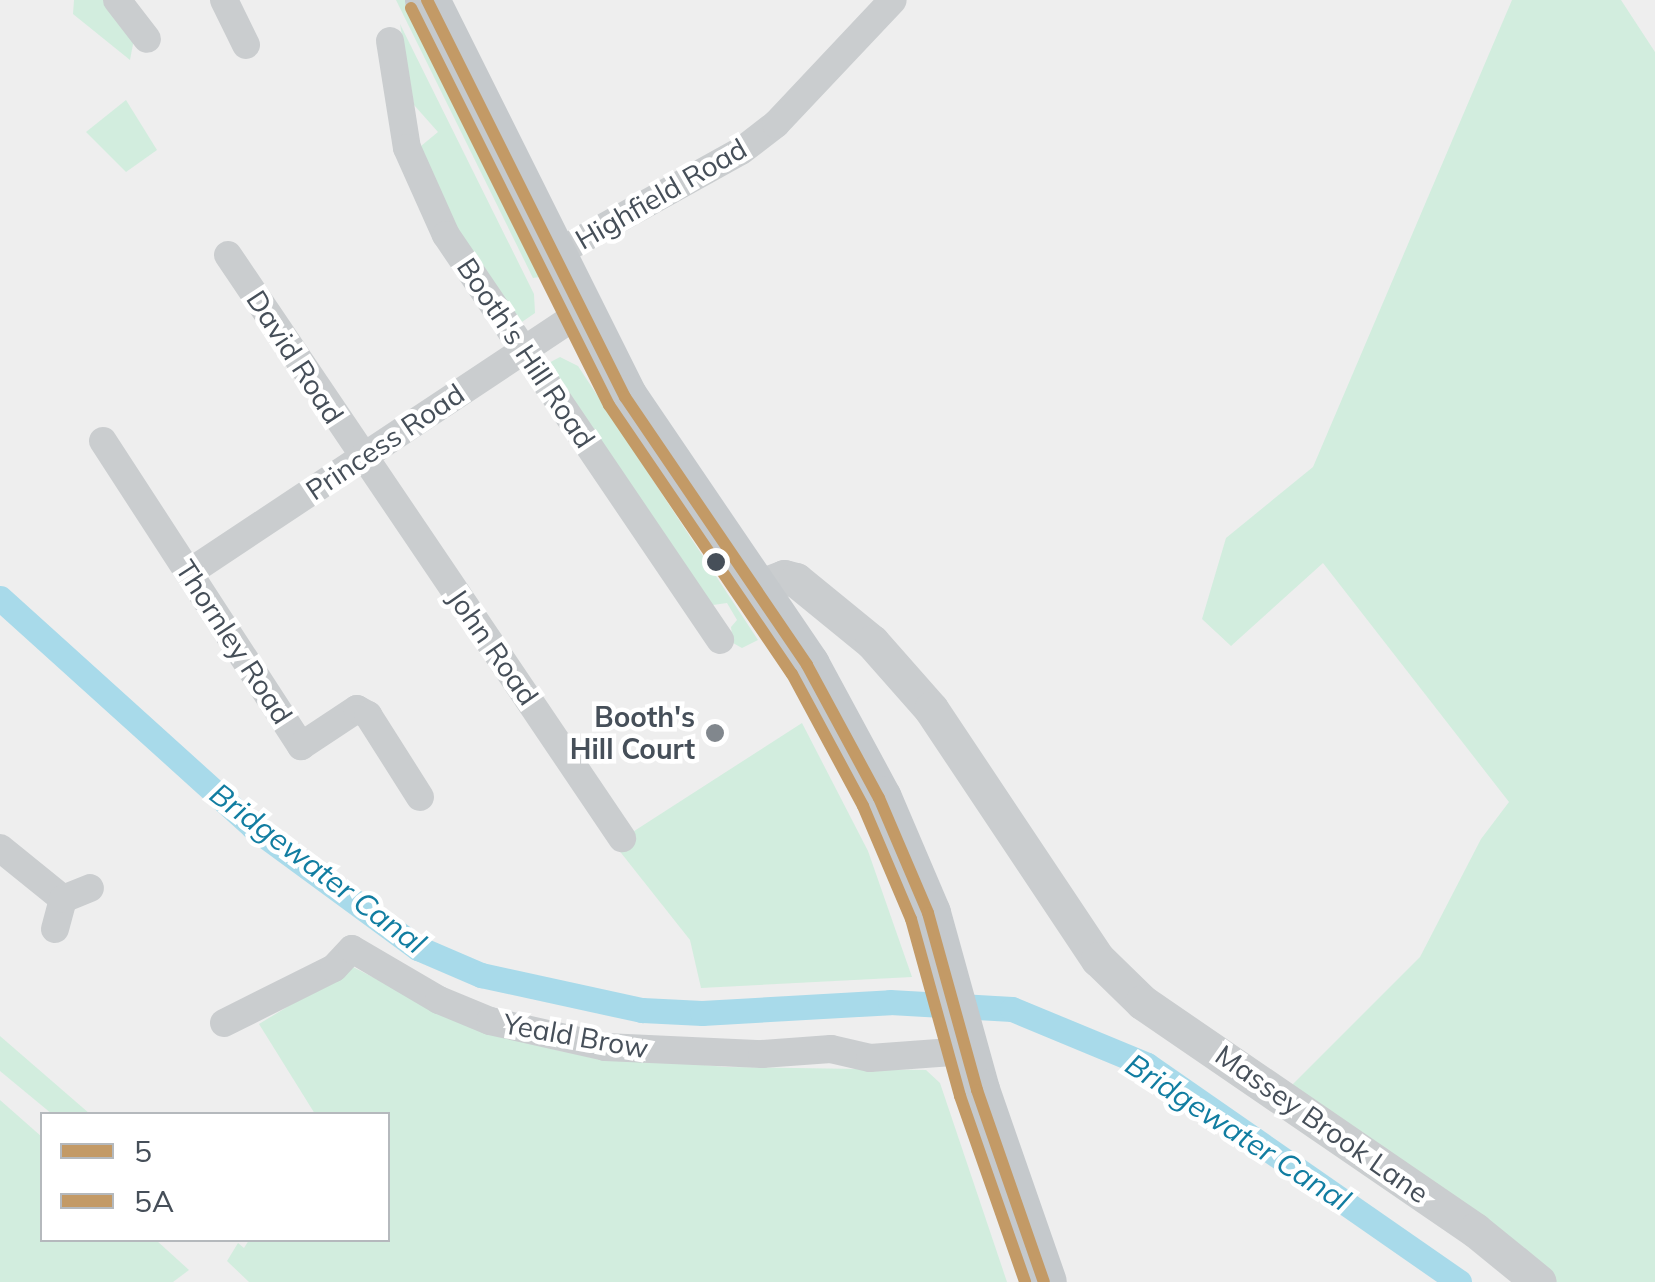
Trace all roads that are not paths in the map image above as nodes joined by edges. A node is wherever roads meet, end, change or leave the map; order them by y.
1 (117, 0) edge
2 (224, 0) edge
3 (428, 0) edge
4 (893, 0) edge
5 (147, 39) dead end
6 (390, 41) dead end
7 (246, 44) dead end
8 (228, 255) dead end
9 (552, 256) junction
10 (581, 312) junction
11 (523, 350) junction
12 (103, 441) dead end
13 (361, 458) junction
14 (190, 572) junction
15 (758, 587) junction
16 (720, 640) dead end
17 (420, 797) dead end
18 (622, 838) dead end
19 (0, 848) edge
20 (90, 888) dead end
21 (63, 900) junction
22 (55, 929) dead end
23 (224, 1023) dead end
24 (964, 1044) junction
25 (1044, 1282) edge
26 (1539, 1282) edge

1 - 5 street
2 - 7 street
3 - 9 main road
4 - 9 street, Highfield Road
6 - 11 street, Booth's Hill Road
8 - 13 street, David Road
9 - 10 main road
10 - 11 street, Princess Road
10 - 15 main road
11 - 13 street, Princess Road
11 - 16 street, Booth's Hill Road
12 - 14 street, Thornley Road
13 - 14 street, Princess Road
13 - 18 street, John Road
14 - 17 street, Thornley Road
15 - 24 main road
15 - 26 street, Massey Brook Lane
19 - 21 street
20 - 21 street
21 - 22 street
23 - 24 street, Yeald Brow
24 - 25 main road

